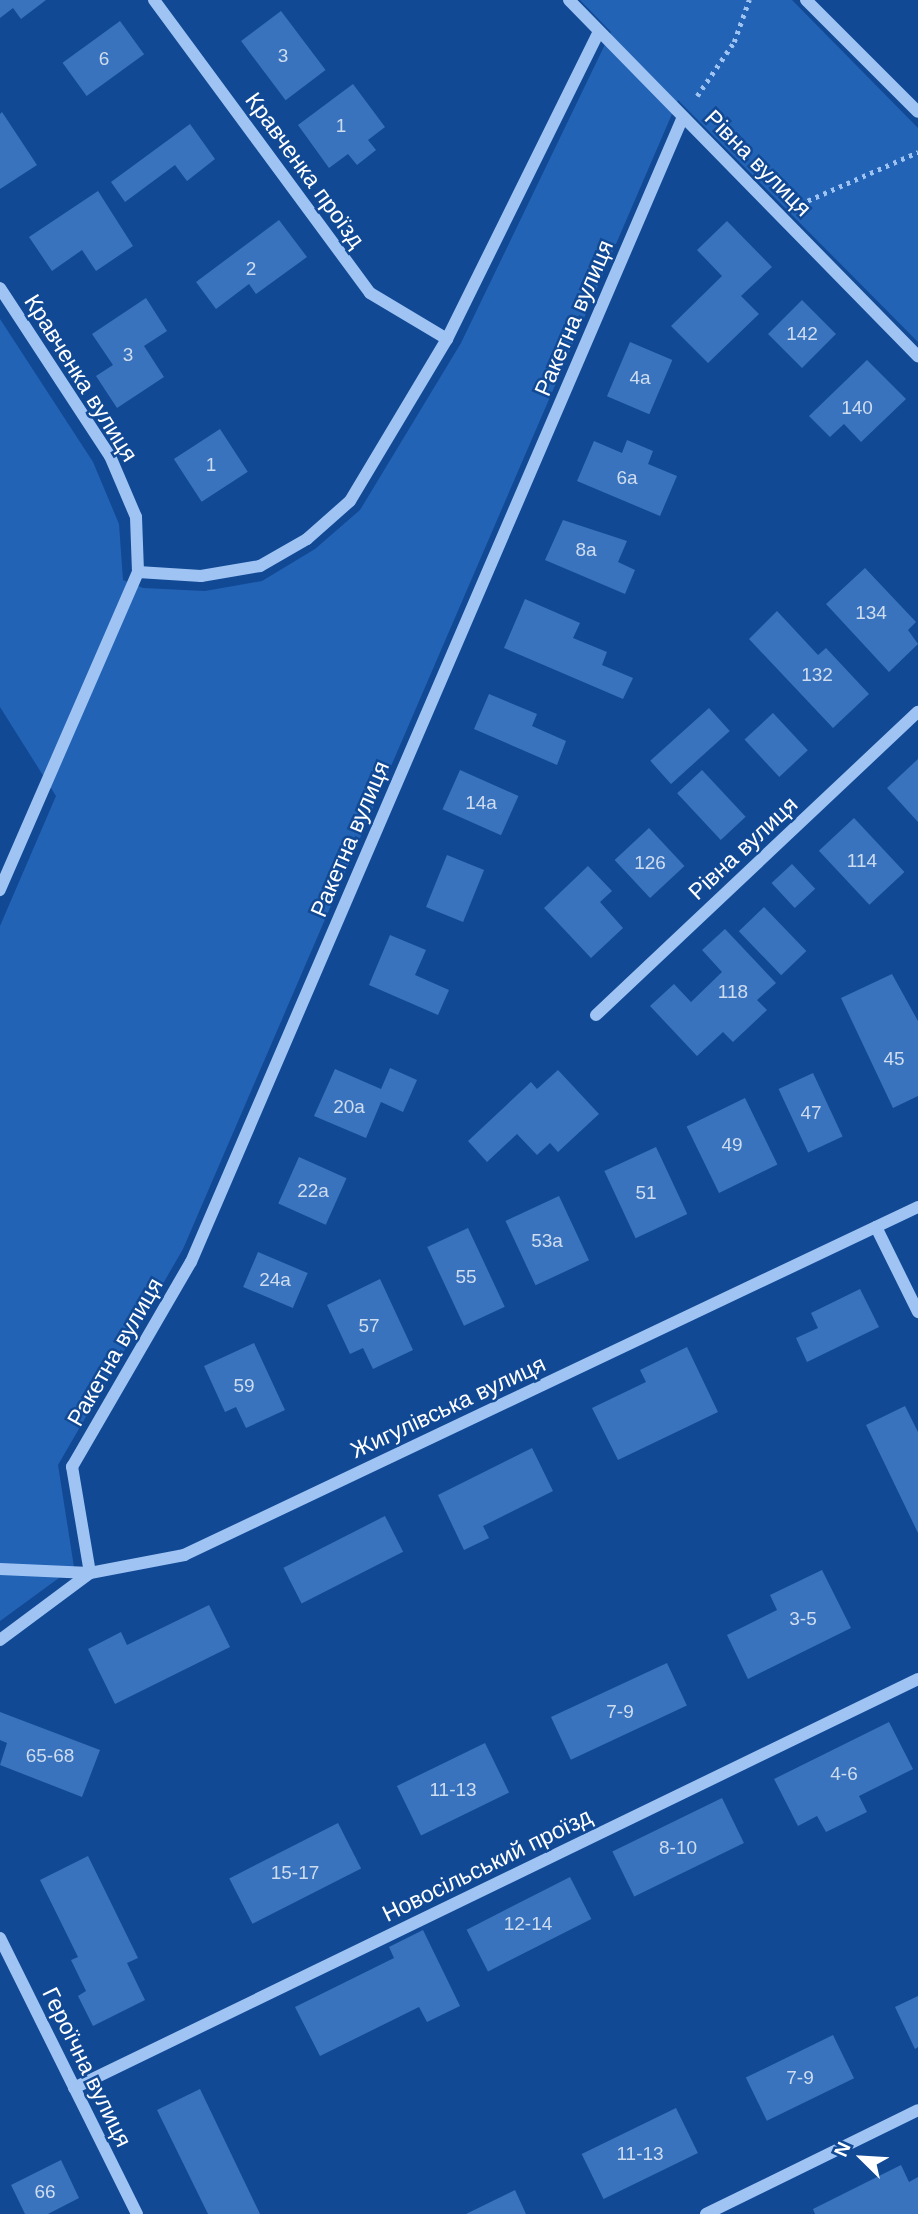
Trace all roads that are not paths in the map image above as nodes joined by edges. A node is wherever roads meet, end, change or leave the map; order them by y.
1 (154, 0) edge
2 (569, 0) edge
3 (806, 0) edge
4 (599, 31) junction
5 (918, 112) edge
6 (683, 117) junction
7 (0, 288) edge
8 (447, 339) junction
9 (918, 356) edge
10 (138, 572) junction
11 (918, 712) edge
12 (0, 890) edge
13 (596, 1015) dead end
14 (918, 1207) edge
15 (876, 1227) junction
16 (918, 1312) edge
17 (0, 1569) edge
18 (90, 1573) junction
19 (0, 1640) edge
20 (918, 1679) edge
21 (0, 1938) edge
22 (74, 2088) junction
23 (918, 2110) edge
24 (136, 2214) edge
25 (706, 2214) edge

1 - 8 street, Кравченка проїзд
2 - 4 street, Рівна вулиця
3 - 5 street
4 - 6 street, Рівна вулиця
4 - 8 street
6 - 9 street, Рівна вулиця
6 - 18 street, Ракетна вулиця
7 - 10 street, Кравченка вулиця
8 - 10 street
10 - 12 street
11 - 13 street, Рівна вулиця
14 - 15 street, Жигулівська вулиця
15 - 16 street
15 - 18 street, Жигулівська вулиця
17 - 18 street
18 - 19 street, Жигулівська вулиця
20 - 22 street, Новосільський проїзд
21 - 22 street, Героїчна вулиця
22 - 24 street, Героїчна вулиця
23 - 25 street

